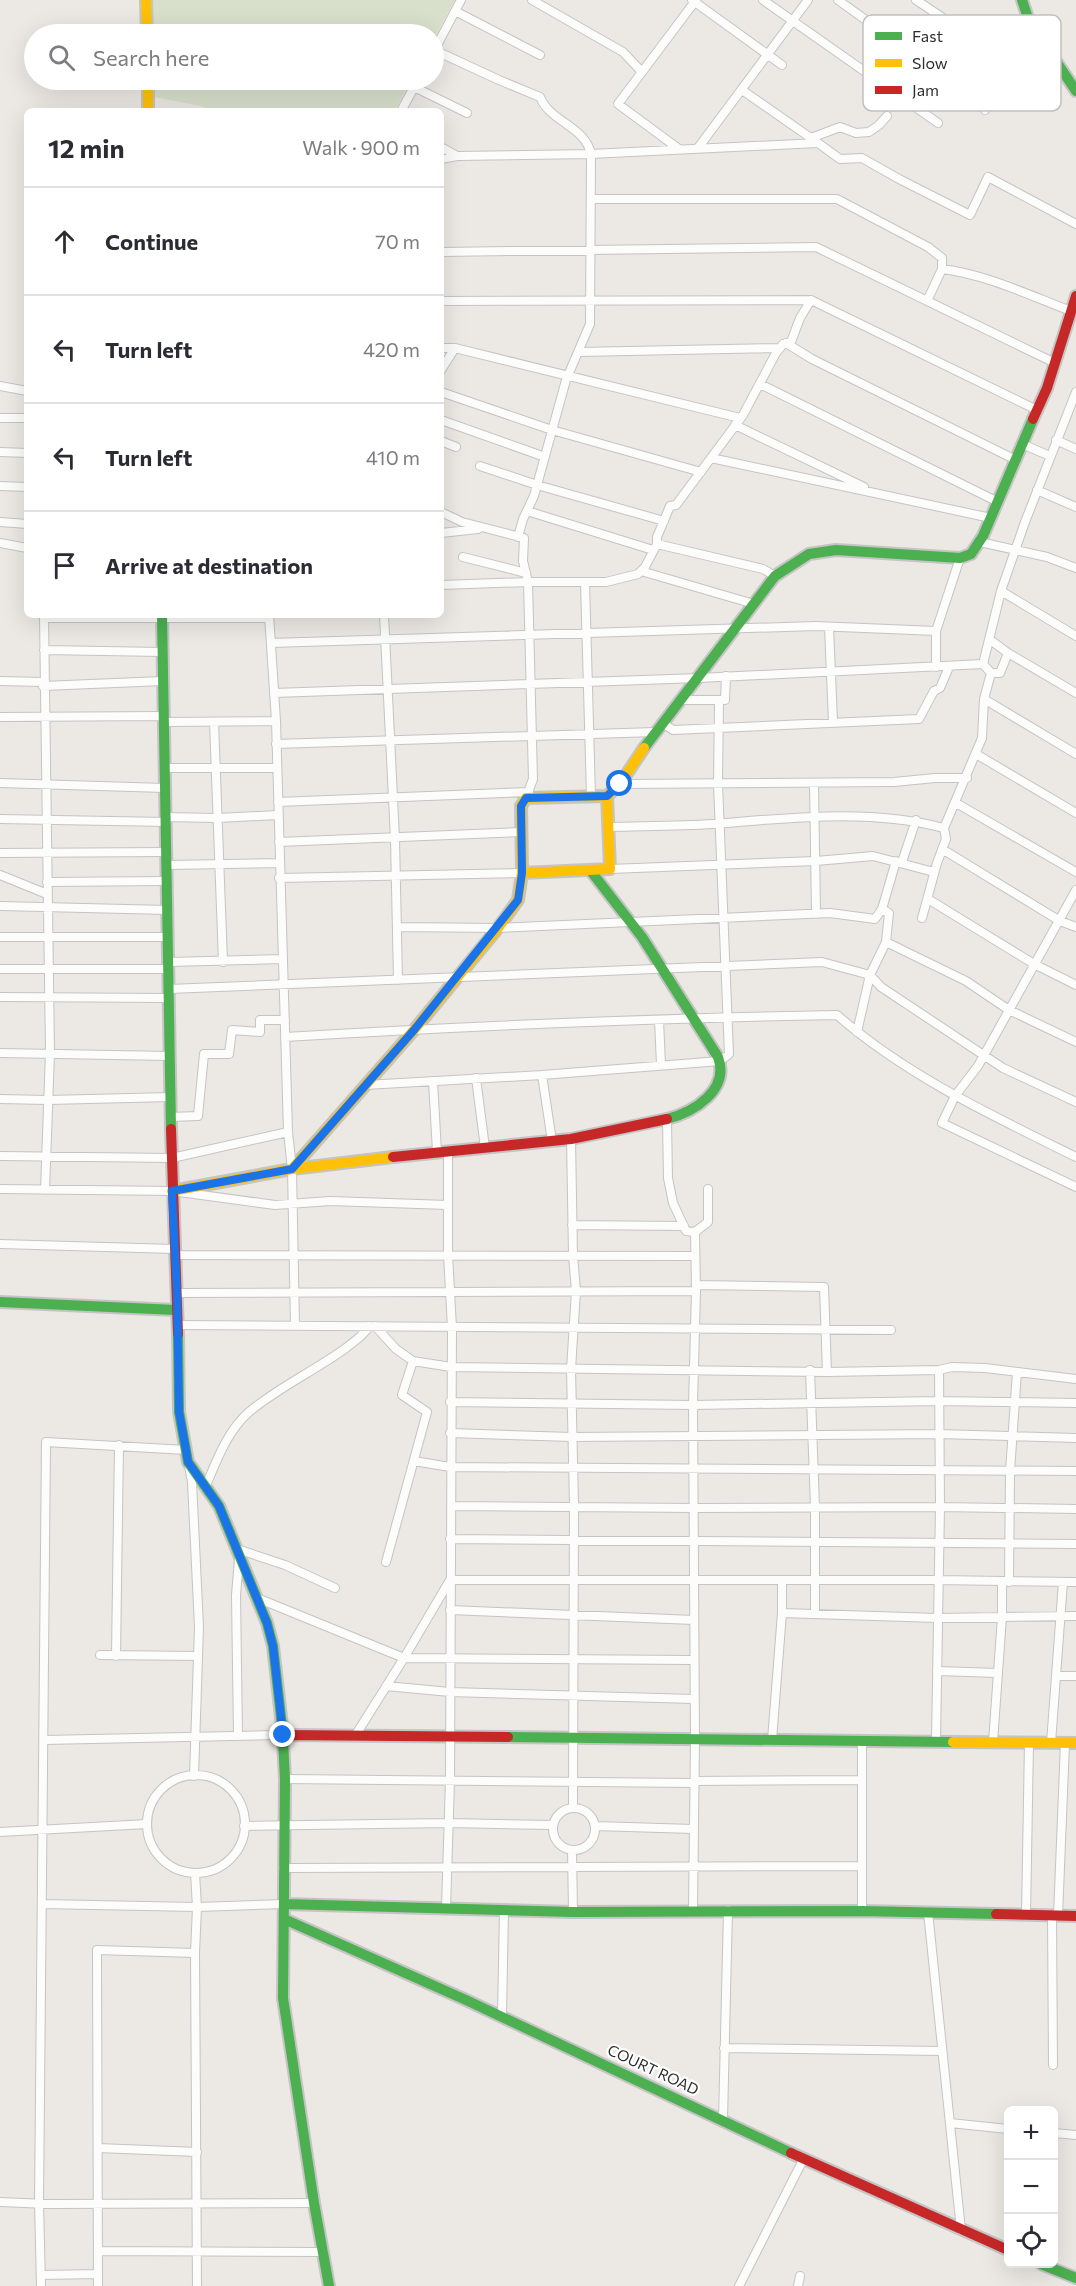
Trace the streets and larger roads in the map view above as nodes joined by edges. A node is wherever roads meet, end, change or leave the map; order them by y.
1 (146, 0) edge
2 (461, 0) edge
3 (763, 0) edge
4 (808, 0) edge
5 (838, 0) edge
6 (916, 0) edge
7 (1022, 0) edge
8 (537, 1) edge
9 (694, 1) edge
10 (455, 11) junction
11 (938, 15) edge
12 (1027, 15) edge
13 (863, 18) edge
14 (792, 21) junction
15 (147, 24) edge
16 (444, 31) edge
17 (444, 55) edge
18 (540, 55) dead end
19 (768, 55) junction
20 (782, 65) dead end
21 (1061, 69) edge
22 (641, 71) junction
23 (863, 71) edge
24 (148, 90) edge
25 (412, 90) edge
26 (428, 90) edge
27 (742, 90) junction
28 (1076, 91) edge
29 (148, 108) edge
30 (403, 108) edge
31 (921, 111) edge
32 (467, 113) dead end
33 (888, 116) dead end
34 (938, 123) dead end
35 (811, 138) junction
36 (818, 143) junction
37 (698, 148) junction
38 (444, 149) edge
39 (679, 149) junction
40 (591, 154) junction
41 (457, 156) junction
42 (444, 158) edge
43 (591, 199) junction
44 (1076, 224) edge
45 (590, 249) junction
46 (444, 252) edge
47 (942, 269) junction
48 (1076, 296) edge
49 (812, 300) junction
50 (444, 301) edge
51 (590, 301) junction
52 (927, 301) junction
53 (1071, 311) junction
54 (783, 345) junction
55 (444, 348) edge
56 (455, 348) junction
57 (579, 352) junction
58 (1055, 363) junction
59 (444, 365) edge
60 (568, 376) junction
61 (760, 384) junction
62 (0, 386) edge
63 (24, 390) edge
64 (444, 393) edge
65 (1076, 394) edge
66 (1037, 410) junction
67 (0, 417) edge
68 (24, 418) edge
69 (444, 421) edge
70 (738, 422) junction
71 (552, 430) junction
72 (1056, 440) junction
73 (444, 442) edge
74 (1022, 444) junction
75 (456, 447) dead end
76 (1076, 449) edge
77 (0, 452) edge
78 (24, 453) edge
79 (1050, 456) junction
80 (545, 457) junction
81 (711, 458) junction
82 (1016, 460) junction
83 (480, 466) dead end
84 (701, 472) junction
85 (537, 485) junction
86 (0, 486) edge
87 (24, 487) edge
88 (1037, 490) junction
89 (876, 493) junction
90 (998, 502) junction
91 (1076, 507) edge
92 (526, 511) junction
93 (444, 513) edge
94 (991, 518) junction
95 (664, 521) junction
96 (0, 522) edge
97 (24, 524) edge
98 (484, 528) junction
99 (444, 533) edge
100 (518, 537) junction
101 (980, 542) junction
102 (0, 543) edge
103 (24, 547) edge
104 (655, 547) junction
105 (1015, 550) junction
106 (463, 557) dead end
107 (960, 558) junction
108 (1076, 568) edge
109 (641, 571) junction
110 (775, 576) junction
111 (527, 578) junction
112 (585, 582) junction
113 (444, 585) edge
114 (1001, 591) junction
115 (754, 603) junction
116 (44, 618) edge
117 (162, 618) edge
118 (269, 618) edge
119 (384, 618) edge
120 (736, 627) junction
121 (829, 627) junction
122 (936, 631) junction
123 (586, 632) junction
124 (528, 634) junction
125 (1076, 636) edge
126 (386, 639) junction
127 (989, 639) junction
128 (271, 643) junction
129 (44, 650) junction
130 (162, 652) junction
131 (1008, 653) junction
132 (983, 664) junction
133 (949, 666) junction
134 (936, 667) junction
135 (831, 671) junction
136 (991, 673) junction
137 (726, 676) junction
138 (699, 678) junction
139 (0, 681) edge
140 (163, 681) junction
141 (588, 682) junction
142 (44, 684) junction
143 (530, 684) junction
144 (388, 689) junction
145 (274, 693) junction
146 (1076, 693) edge
147 (984, 699) junction
148 (682, 700) junction
149 (719, 702) junction
150 (0, 717) edge
151 (44, 717) junction
152 (164, 719) junction
153 (276, 721) junction
154 (214, 722) junction
155 (833, 722) junction
156 (664, 724) junction
157 (719, 727) junction
158 (656, 732) junction
159 (589, 734) junction
160 (531, 736) junction
161 (390, 739) junction
162 (276, 744) junction
163 (976, 754) junction
164 (1076, 754) edge
165 (216, 767) junction
166 (165, 768) junction
167 (277, 768) junction
168 (967, 778) junction
169 (0, 783) edge
170 (814, 783) junction
171 (620, 784) junction
172 (718, 784) junction
173 (45, 785) junction
174 (165, 788) junction
175 (527, 795) junction
176 (591, 796) junction
177 (607, 796) junction
178 (393, 797) junction
179 (278, 802) junction
180 (956, 803) junction
181 (1076, 813) edge
182 (279, 815) junction
183 (218, 818) junction
184 (814, 818) junction
185 (0, 819) edge
186 (166, 819) junction
187 (46, 820) junction
188 (916, 820) junction
189 (719, 823) junction
190 (608, 827) junction
191 (944, 828) junction
192 (521, 832) junction
193 (395, 838) junction
194 (279, 842) junction
195 (942, 849) junction
196 (167, 852) junction
197 (0, 853) edge
198 (46, 854) junction
199 (816, 861) junction
200 (899, 862) junction
201 (280, 863) junction
202 (722, 864) junction
203 (167, 865) junction
204 (219, 866) junction
205 (610, 869) junction
206 (590, 870) junction
207 (934, 872) junction
208 (1076, 872) edge
209 (522, 873) junction
210 (0, 874) edge
211 (395, 876) junction
212 (279, 878) junction
213 (167, 881) junction
214 (47, 882) junction
215 (1076, 890) edge
216 (47, 894) junction
217 (928, 899) junction
218 (0, 906) edge
219 (48, 907) junction
220 (882, 909) junction
221 (168, 910) junction
222 (816, 914) junction
223 (723, 918) junction
224 (922, 918) dead end
225 (1058, 920) junction
226 (630, 922) junction
227 (397, 927) junction
228 (1076, 927) edge
229 (498, 928) junction
230 (0, 937) edge
231 (168, 937) junction
232 (48, 938) junction
233 (886, 942) junction
234 (283, 959) junction
235 (223, 962) junction
236 (1034, 964) junction
237 (725, 965) junction
238 (169, 966) junction
239 (661, 968) junction
240 (0, 969) edge
241 (48, 970) junction
242 (870, 975) junction
243 (456, 977) junction
244 (398, 980) junction
245 (284, 985) junction
246 (1076, 985) edge
247 (169, 993) junction
248 (0, 997) edge
249 (49, 998) junction
250 (1009, 1010) junction
251 (728, 1017) junction
252 (692, 1018) junction
253 (285, 1020) junction
254 (659, 1020) junction
255 (414, 1030) junction
256 (857, 1032) junction
257 (285, 1037) junction
258 (1076, 1042) edge
259 (0, 1053) edge
260 (50, 1053) junction
261 (984, 1054) junction
262 (170, 1056) junction
263 (720, 1060) junction
264 (661, 1065) junction
265 (542, 1075) junction
266 (476, 1078) junction
267 (433, 1081) junction
268 (364, 1085) junction
269 (955, 1096) junction
270 (171, 1097) junction
271 (0, 1099) edge
272 (48, 1100) junction
273 (1076, 1102) edge
274 (171, 1117) junction
275 (667, 1119) junction
276 (288, 1132) junction
277 (571, 1139) junction
278 (552, 1141) junction
279 (485, 1148) junction
280 (442, 1152) junction
281 (0, 1156) edge
282 (46, 1157) junction
283 (1076, 1157) edge
284 (172, 1158) junction
285 (292, 1169) junction
286 (1076, 1188) edge
287 (0, 1189) edge
288 (708, 1189) dead end
289 (45, 1190) junction
290 (172, 1191) junction
291 (291, 1204) junction
292 (448, 1205) junction
293 (572, 1225) junction
294 (684, 1226) junction
295 (695, 1232) junction
296 (0, 1244) edge
297 (175, 1252) junction
298 (293, 1254) junction
299 (448, 1254) junction
300 (573, 1255) junction
301 (695, 1256) junction
302 (696, 1288) junction
303 (450, 1291) junction
304 (576, 1291) junction
305 (296, 1292) junction
306 (177, 1293) junction
307 (0, 1302) edge
308 (176, 1310) junction
309 (177, 1325) junction
310 (295, 1326) junction
311 (372, 1326) junction
312 (574, 1326) junction
313 (452, 1328) junction
314 (826, 1328) junction
315 (695, 1329) junction
316 (891, 1330) dead end
317 (413, 1361) junction
318 (452, 1367) junction
319 (571, 1369) junction
320 (694, 1370) junction
321 (810, 1370) junction
322 (939, 1370) junction
323 (827, 1372) junction
324 (1017, 1372) junction
325 (1076, 1378) edge
326 (939, 1401) junction
327 (450, 1402) junction
328 (1015, 1402) junction
329 (1076, 1403) edge
330 (572, 1404) junction
331 (811, 1404) junction
332 (693, 1405) junction
333 (450, 1433) junction
334 (939, 1434) junction
335 (812, 1435) junction
336 (1012, 1435) junction
337 (573, 1437) junction
338 (693, 1437) junction
339 (1076, 1438) edge
340 (119, 1445) junction
341 (186, 1450) junction
342 (414, 1461) junction
343 (188, 1462) junction
344 (450, 1467) junction
345 (573, 1467) junction
346 (693, 1469) junction
347 (813, 1469) junction
348 (939, 1469) junction
349 (1010, 1471) junction
350 (1076, 1471) edge
351 (205, 1488) junction
352 (574, 1505) junction
353 (451, 1506) junction
354 (815, 1507) junction
355 (940, 1507) junction
356 (694, 1508) junction
357 (1008, 1508) junction
358 (1076, 1509) edge
359 (450, 1539) junction
360 (573, 1540) junction
361 (694, 1542) junction
362 (815, 1542) junction
363 (1008, 1543) junction
364 (939, 1544) junction
365 (1076, 1544) edge
366 (238, 1552) junction
367 (386, 1562) dead end
368 (450, 1580) junction
369 (938, 1580) junction
370 (573, 1581) junction
371 (693, 1581) junction
372 (782, 1581) junction
373 (815, 1581) junction
374 (1005, 1582) junction
375 (1063, 1582) junction
376 (1076, 1582) edge
377 (334, 1588) dead end
378 (257, 1598) junction
379 (450, 1610) junction
380 (782, 1613) junction
381 (815, 1614) junction
382 (1060, 1615) junction
383 (1076, 1616) edge
384 (573, 1617) junction
385 (1002, 1617) junction
386 (937, 1618) junction
387 (694, 1620) junction
388 (100, 1654) dead end
389 (116, 1656) junction
390 (198, 1656) junction
391 (404, 1658) junction
392 (574, 1658) junction
393 (449, 1659) junction
394 (694, 1660) junction
395 (937, 1671) junction
396 (998, 1673) junction
397 (1056, 1676) junction
398 (1076, 1676) edge
399 (386, 1686) junction
400 (450, 1692) junction
401 (574, 1696) junction
402 (694, 1699) junction
403 (195, 1735) junction
404 (238, 1735) junction
405 (283, 1735) junction
406 (355, 1736) junction
407 (450, 1737) junction
408 (574, 1738) junction
409 (44, 1740) junction
410 (695, 1740) junction
411 (772, 1740) junction
412 (862, 1740) junction
413 (936, 1740) junction
414 (993, 1742) junction
415 (1029, 1743) junction
416 (1051, 1743) junction
417 (1071, 1743) edge
418 (194, 1776) junction
419 (285, 1779) junction
420 (450, 1780) junction
421 (862, 1780) junction
422 (574, 1781) junction
423 (694, 1782) junction
424 (573, 1807) junction
425 (448, 1823) junction
426 (147, 1824) junction
427 (285, 1825) junction
428 (553, 1825) junction
429 (244, 1826) junction
430 (595, 1826) junction
431 (43, 1829) junction
432 (693, 1829) junction
433 (0, 1832) edge
434 (572, 1850) junction
435 (693, 1866) junction
436 (862, 1866) junction
437 (283, 1868) junction
438 (447, 1868) junction
439 (572, 1868) junction
440 (195, 1873) junction
441 (42, 1904) junction
442 (284, 1904) junction
443 (197, 1907) junction
444 (446, 1908) junction
445 (504, 1910) junction
446 (728, 1910) junction
447 (693, 1911) junction
448 (862, 1911) junction
449 (573, 1912) junction
450 (928, 1912) junction
451 (1026, 1915) junction
452 (1055, 1916) junction
453 (1076, 1916) edge
454 (284, 1918) junction
455 (195, 1953) junction
456 (502, 2016) junction
457 (724, 2048) junction
458 (942, 2051) junction
459 (1053, 2065) dead end
460 (723, 2120) junction
461 (950, 2123) junction
462 (1004, 2129) edge
463 (1058, 2133) edge
464 (1076, 2135) edge
465 (98, 2148) junction
466 (197, 2152) junction
467 (804, 2158) junction
468 (0, 2202) edge
469 (39, 2203) junction
470 (314, 2203) junction
471 (97, 2204) junction
472 (196, 2204) junction
473 (961, 2230) junction
474 (1004, 2248) edge
475 (197, 2251) junction
476 (98, 2252) junction
477 (324, 2252) junction
478 (1049, 2268) edge
479 (98, 2274) junction
480 (41, 2275) junction
481 (800, 2276) dead end
482 (1074, 2281) edge
483 (41, 2286) edge
484 (98, 2286) edge
485 (197, 2286) edge
486 (329, 2286) edge
487 (739, 2286) edge
488 (798, 2286) edge

1 - 15 street
2 - 10 street
3 - 14 street
4 - 14 street
5 - 13 street
6 - 11 street
7 - 12 street
8 - 22 street
9 - 19 street
9 - 22 street
10 - 16 street
10 - 18 street
14 - 19 street
14 - 23 street
17 - 40 street
19 - 20 street
19 - 27 street
21 - 28 street
22 - 39 street
24 - 29 street
25 - 30 street
26 - 32 street
27 - 35 street
27 - 37 street
31 - 34 street
33 - 35 street
35 - 36 street
36 - 37 street
36 - 44 street
37 - 39 street
38 - 41 street
39 - 40 street
40 - 41 street
40 - 43 street
41 - 42 street
43 - 45 street
43 - 47 street
45 - 46 street
45 - 51 street
45 - 52 street
47 - 52 street
47 - 53 street
48 - 53 street
49 - 51 street
49 - 54 street
49 - 66 street
50 - 51 street
51 - 57 street
52 - 58 street
53 - 58 street
54 - 57 street
54 - 61 street
54 - 82 street
55 - 56 street
56 - 59 street
56 - 60 street
57 - 60 street
58 - 66 street
60 - 70 street
60 - 71 street
61 - 70 street
61 - 90 street
62 - 63 street
64 - 71 street
65 - 72 street
66 - 74 street
67 - 68 street
69 - 80 street
70 - 81 street
70 - 89 street
71 - 80 street
71 - 84 street
72 - 76 street
72 - 79 street
73 - 75 street
74 - 79 street
74 - 82 street
77 - 78 street
79 - 88 street
80 - 85 street
81 - 84 street
81 - 89 street
82 - 90 street
83 - 85 street
84 - 95 street
85 - 92 street
85 - 95 street
86 - 87 street
88 - 91 street
88 - 105 street
89 - 94 street
90 - 94 street
92 - 100 street
92 - 104 street
93 - 98 street
94 - 101 street
95 - 104 street
96 - 97 street
98 - 99 street
98 - 100 street
100 - 111 street
101 - 105 street
101 - 107 street
102 - 103 street
104 - 109 street
104 - 110 street
105 - 108 street
105 - 114 street
106 - 111 street
107 - 110 street
107 - 122 street
109 - 112 street
109 - 115 street
110 - 115 street
111 - 112 street
111 - 113 street
111 - 124 street
112 - 123 street
114 - 125 street
114 - 127 street
115 - 120 street
116 - 129 street
117 - 130 street
118 - 128 street
119 - 126 street
120 - 121 street
120 - 123 street
120 - 138 street
121 - 122 street
121 - 135 street
122 - 134 street
123 - 124 street
123 - 141 street
124 - 126 street
124 - 143 street
126 - 128 street
126 - 144 street
127 - 131 street
127 - 132 street
128 - 145 street
129 - 130 street
129 - 142 street
130 - 140 street
131 - 136 street
131 - 146 street
132 - 133 street
132 - 136 street
133 - 134 street
133 - 155 street
134 - 135 street
135 - 137 street
135 - 155 street
136 - 147 street
137 - 138 street
137 - 149 street
138 - 141 street
138 - 148 street
139 - 142 street
140 - 142 street
140 - 152 street
141 - 143 street
141 - 159 street
142 - 151 street
143 - 144 street
143 - 160 street
144 - 145 street
144 - 161 street
145 - 153 street
147 - 163 street
147 - 164 street
148 - 149 street
148 - 156 street
149 - 157 street
150 - 151 street
151 - 152 street
151 - 173 street
152 - 154 street
152 - 166 street
153 - 154 street
153 - 162 street
154 - 165 street
155 - 157 street
156 - 157 street
156 - 158 street
157 - 172 street
158 - 159 street
158 - 171 street
159 - 160 street
159 - 176 street
160 - 161 street
160 - 175 street
161 - 162 street
161 - 178 street
162 - 167 street
163 - 168 street
163 - 181 street
165 - 166 street
165 - 167 street
165 - 183 street
166 - 174 street
167 - 179 street
168 - 170 street
168 - 180 street
169 - 173 street
170 - 172 street
170 - 184 street
171 - 172 street
171 - 177 street
172 - 189 street
173 - 174 street
173 - 187 street
174 - 186 street
175 - 176 street
175 - 178 street
175 - 192 street
176 - 177 street
177 - 190 street
178 - 179 street
178 - 193 street
179 - 182 street
180 - 191 street
180 - 208 street
182 - 183 street
182 - 194 street
183 - 186 street
183 - 204 street
184 - 188 street
184 - 189 street
184 - 199 street
185 - 187 street
186 - 187 street
186 - 196 street
187 - 198 street
188 - 191 street
188 - 200 street
189 - 190 street
189 - 202 street
190 - 205 street
191 - 195 street
192 - 193 street
192 - 209 street
193 - 194 street
193 - 211 street
194 - 201 street
195 - 207 street
195 - 225 street
196 - 198 street
196 - 203 street
197 - 198 street
198 - 214 street
199 - 200 street
199 - 202 street
199 - 222 street
200 - 207 street
200 - 220 street
201 - 204 street
201 - 212 street
202 - 205 street
202 - 223 street
203 - 204 street
203 - 213 street
204 - 235 street
205 - 206 street
206 - 209 street
206 - 226 street
207 - 217 street
209 - 211 street
209 - 229 street
210 - 216 street
211 - 212 street
211 - 227 street
212 - 234 street
213 - 214 street
213 - 221 street
214 - 216 street
215 - 225 street
216 - 219 street
217 - 224 street
217 - 236 street
218 - 219 street
219 - 221 street
219 - 232 street
220 - 222 street
220 - 233 street
221 - 231 street
222 - 223 street
223 - 226 street
223 - 237 street
225 - 228 street
225 - 236 street
226 - 229 street
226 - 239 street
227 - 229 street
227 - 244 street
229 - 243 street
230 - 232 street
231 - 232 street
231 - 238 street
232 - 241 street
233 - 242 street
233 - 250 street
234 - 235 street
234 - 245 street
235 - 238 street
236 - 246 street
236 - 250 street
237 - 239 street
237 - 242 street
237 - 251 street
238 - 241 street
238 - 247 street
239 - 243 street
239 - 252 street
240 - 241 street
241 - 249 street
242 - 256 street
242 - 261 street
243 - 244 street
243 - 255 street
244 - 245 street
245 - 247 street
245 - 253 street
247 - 249 street
247 - 262 street
248 - 249 street
249 - 260 street
250 - 258 street
250 - 261 street
251 - 252 street
251 - 256 street
251 - 263 street
252 - 254 street
252 - 263 street
253 - 257 street
253 - 274 street
254 - 255 street
254 - 264 street
255 - 257 street
255 - 268 street
256 - 269 street
257 - 276 street
259 - 260 street
260 - 262 street
260 - 272 street
261 - 269 street
261 - 273 street
262 - 270 street
263 - 264 street
263 - 275 street
264 - 265 street
265 - 266 street
265 - 278 street
266 - 267 street
266 - 279 street
267 - 268 street
267 - 280 street
268 - 285 street
269 - 283 street
269 - 286 street
270 - 272 street
270 - 274 street
271 - 272 street
272 - 282 street
274 - 284 street
275 - 277 street
275 - 294 street
276 - 284 street
276 - 285 street
277 - 278 street
277 - 293 street
278 - 279 street
279 - 280 street
280 - 285 street
280 - 292 street
281 - 282 street
282 - 284 street
282 - 289 street
284 - 290 street
285 - 290 street
285 - 291 street
287 - 289 street
288 - 295 street
289 - 290 street
290 - 291 street
290 - 297 street
291 - 292 street
291 - 298 street
292 - 299 street
293 - 294 street
293 - 300 street
294 - 295 street
295 - 301 street
296 - 297 street
297 - 298 street
297 - 306 street
298 - 299 street
298 - 305 street
299 - 300 street
299 - 303 street
300 - 301 street
300 - 304 street
301 - 302 street
302 - 304 street
302 - 314 street
302 - 315 street
303 - 304 street
303 - 305 street
303 - 313 street
304 - 312 street
305 - 306 street
305 - 310 street
306 - 308 street
307 - 308 street
308 - 309 street
309 - 310 street
309 - 341 street
310 - 311 street
311 - 313 street
311 - 317 street
311 - 351 street
312 - 313 street
312 - 315 street
312 - 319 street
313 - 318 street
314 - 315 street
314 - 316 street
314 - 323 street
315 - 320 street
317 - 318 street
317 - 342 street
318 - 319 street
318 - 327 street
319 - 320 street
319 - 330 street
320 - 321 street
320 - 332 street
321 - 323 street
321 - 331 street
322 - 323 street
322 - 324 street
322 - 326 street
324 - 325 street
324 - 328 street
326 - 328 street
326 - 331 street
326 - 334 street
327 - 330 street
327 - 333 street
328 - 329 street
328 - 336 street
330 - 332 street
330 - 337 street
331 - 332 street
331 - 335 street
332 - 338 street
333 - 337 street
333 - 344 street
334 - 335 street
334 - 336 street
334 - 348 street
335 - 338 street
335 - 347 street
336 - 339 street
336 - 349 street
337 - 338 street
337 - 345 street
338 - 346 street
340 - 341 street
340 - 389 street
340 - 409 street
341 - 343 street
342 - 344 street
342 - 367 street
343 - 351 street
343 - 390 street
344 - 345 street
344 - 353 street
345 - 346 street
345 - 352 street
346 - 347 street
346 - 356 street
347 - 348 street
347 - 354 street
348 - 349 street
348 - 355 street
349 - 350 street
349 - 357 street
351 - 366 street
352 - 353 street
352 - 356 street
352 - 360 street
353 - 359 street
354 - 355 street
354 - 356 street
354 - 362 street
355 - 357 street
355 - 364 street
356 - 361 street
357 - 358 street
357 - 363 street
359 - 360 street
359 - 368 street
360 - 361 street
360 - 370 street
361 - 362 street
361 - 371 street
362 - 364 street
362 - 373 street
363 - 364 street
363 - 365 street
363 - 374 street
364 - 369 street
366 - 377 street
366 - 378 street
366 - 404 street
368 - 370 street
368 - 379 street
368 - 391 street
369 - 373 street
369 - 374 street
369 - 386 street
370 - 371 street
370 - 384 street
371 - 372 street
371 - 387 street
372 - 373 street
372 - 380 street
373 - 381 street
374 - 375 street
374 - 385 street
375 - 376 street
375 - 382 street
378 - 391 street
378 - 405 street
379 - 384 street
379 - 393 street
380 - 381 street
380 - 411 street
381 - 386 street
382 - 383 street
382 - 385 street
382 - 397 street
384 - 387 street
384 - 392 street
385 - 386 street
385 - 396 street
386 - 395 street
387 - 394 street
388 - 389 street
389 - 390 street
390 - 403 street
391 - 393 street
391 - 399 street
392 - 393 street
392 - 394 street
392 - 401 street
393 - 400 street
394 - 402 street
395 - 396 street
395 - 413 street
396 - 414 street
397 - 398 street
397 - 416 street
399 - 400 street
399 - 406 street
400 - 401 street
400 - 407 street
401 - 402 street
401 - 408 street
402 - 410 street
403 - 404 street
403 - 409 street
403 - 418 street
404 - 405 street
405 - 406 street
405 - 419 street
406 - 407 street
407 - 408 street
407 - 420 street
408 - 410 street
408 - 422 street
409 - 431 street
410 - 411 street
410 - 423 street
411 - 412 street
412 - 413 street
412 - 421 street
413 - 414 street
414 - 415 street
415 - 416 street
415 - 451 street
416 - 417 street
417 - 452 street
418 - 426 street
418 - 429 street
419 - 420 street
419 - 427 street
420 - 422 street
420 - 425 street
421 - 423 street
421 - 436 street
422 - 423 street
422 - 424 street
423 - 432 street
424 - 428 street
424 - 430 street
425 - 427 street
425 - 428 street
425 - 438 street
426 - 431 street
426 - 440 street
427 - 429 street
427 - 437 street
428 - 434 street
429 - 440 street
430 - 432 street
430 - 434 street
431 - 433 street
431 - 441 street
432 - 435 street
434 - 439 street
435 - 436 street
435 - 439 street
435 - 447 street
436 - 448 street
437 - 438 street
437 - 442 street
438 - 439 street
438 - 444 street
439 - 449 street
440 - 443 street
441 - 443 street
441 - 469 street
442 - 443 street
442 - 444 street
442 - 454 street
443 - 455 street
444 - 445 street
445 - 449 street
445 - 456 street
446 - 447 street
446 - 448 street
446 - 457 street
447 - 449 street
448 - 450 street
450 - 451 street
450 - 458 street
451 - 452 street
452 - 453 street
452 - 459 street
454 - 456 street, COURT ROAD
454 - 470 street
455 - 465 street
455 - 466 street
456 - 460 street, COURT ROAD
457 - 458 street
457 - 460 street
458 - 461 street
460 - 467 street, COURT ROAD
461 - 462 street
461 - 473 street
463 - 464 street
465 - 466 street
465 - 471 street
466 - 472 street
467 - 473 street, COURT ROAD
467 - 487 street
468 - 469 street
469 - 471 street
469 - 480 street
470 - 472 street
470 - 477 street
471 - 472 street
471 - 476 street
472 - 475 street
473 - 474 street, COURT ROAD
475 - 476 street
475 - 477 street
475 - 485 street
476 - 479 street
477 - 486 street
478 - 482 street
479 - 480 street
479 - 484 street
480 - 483 street
481 - 488 street

